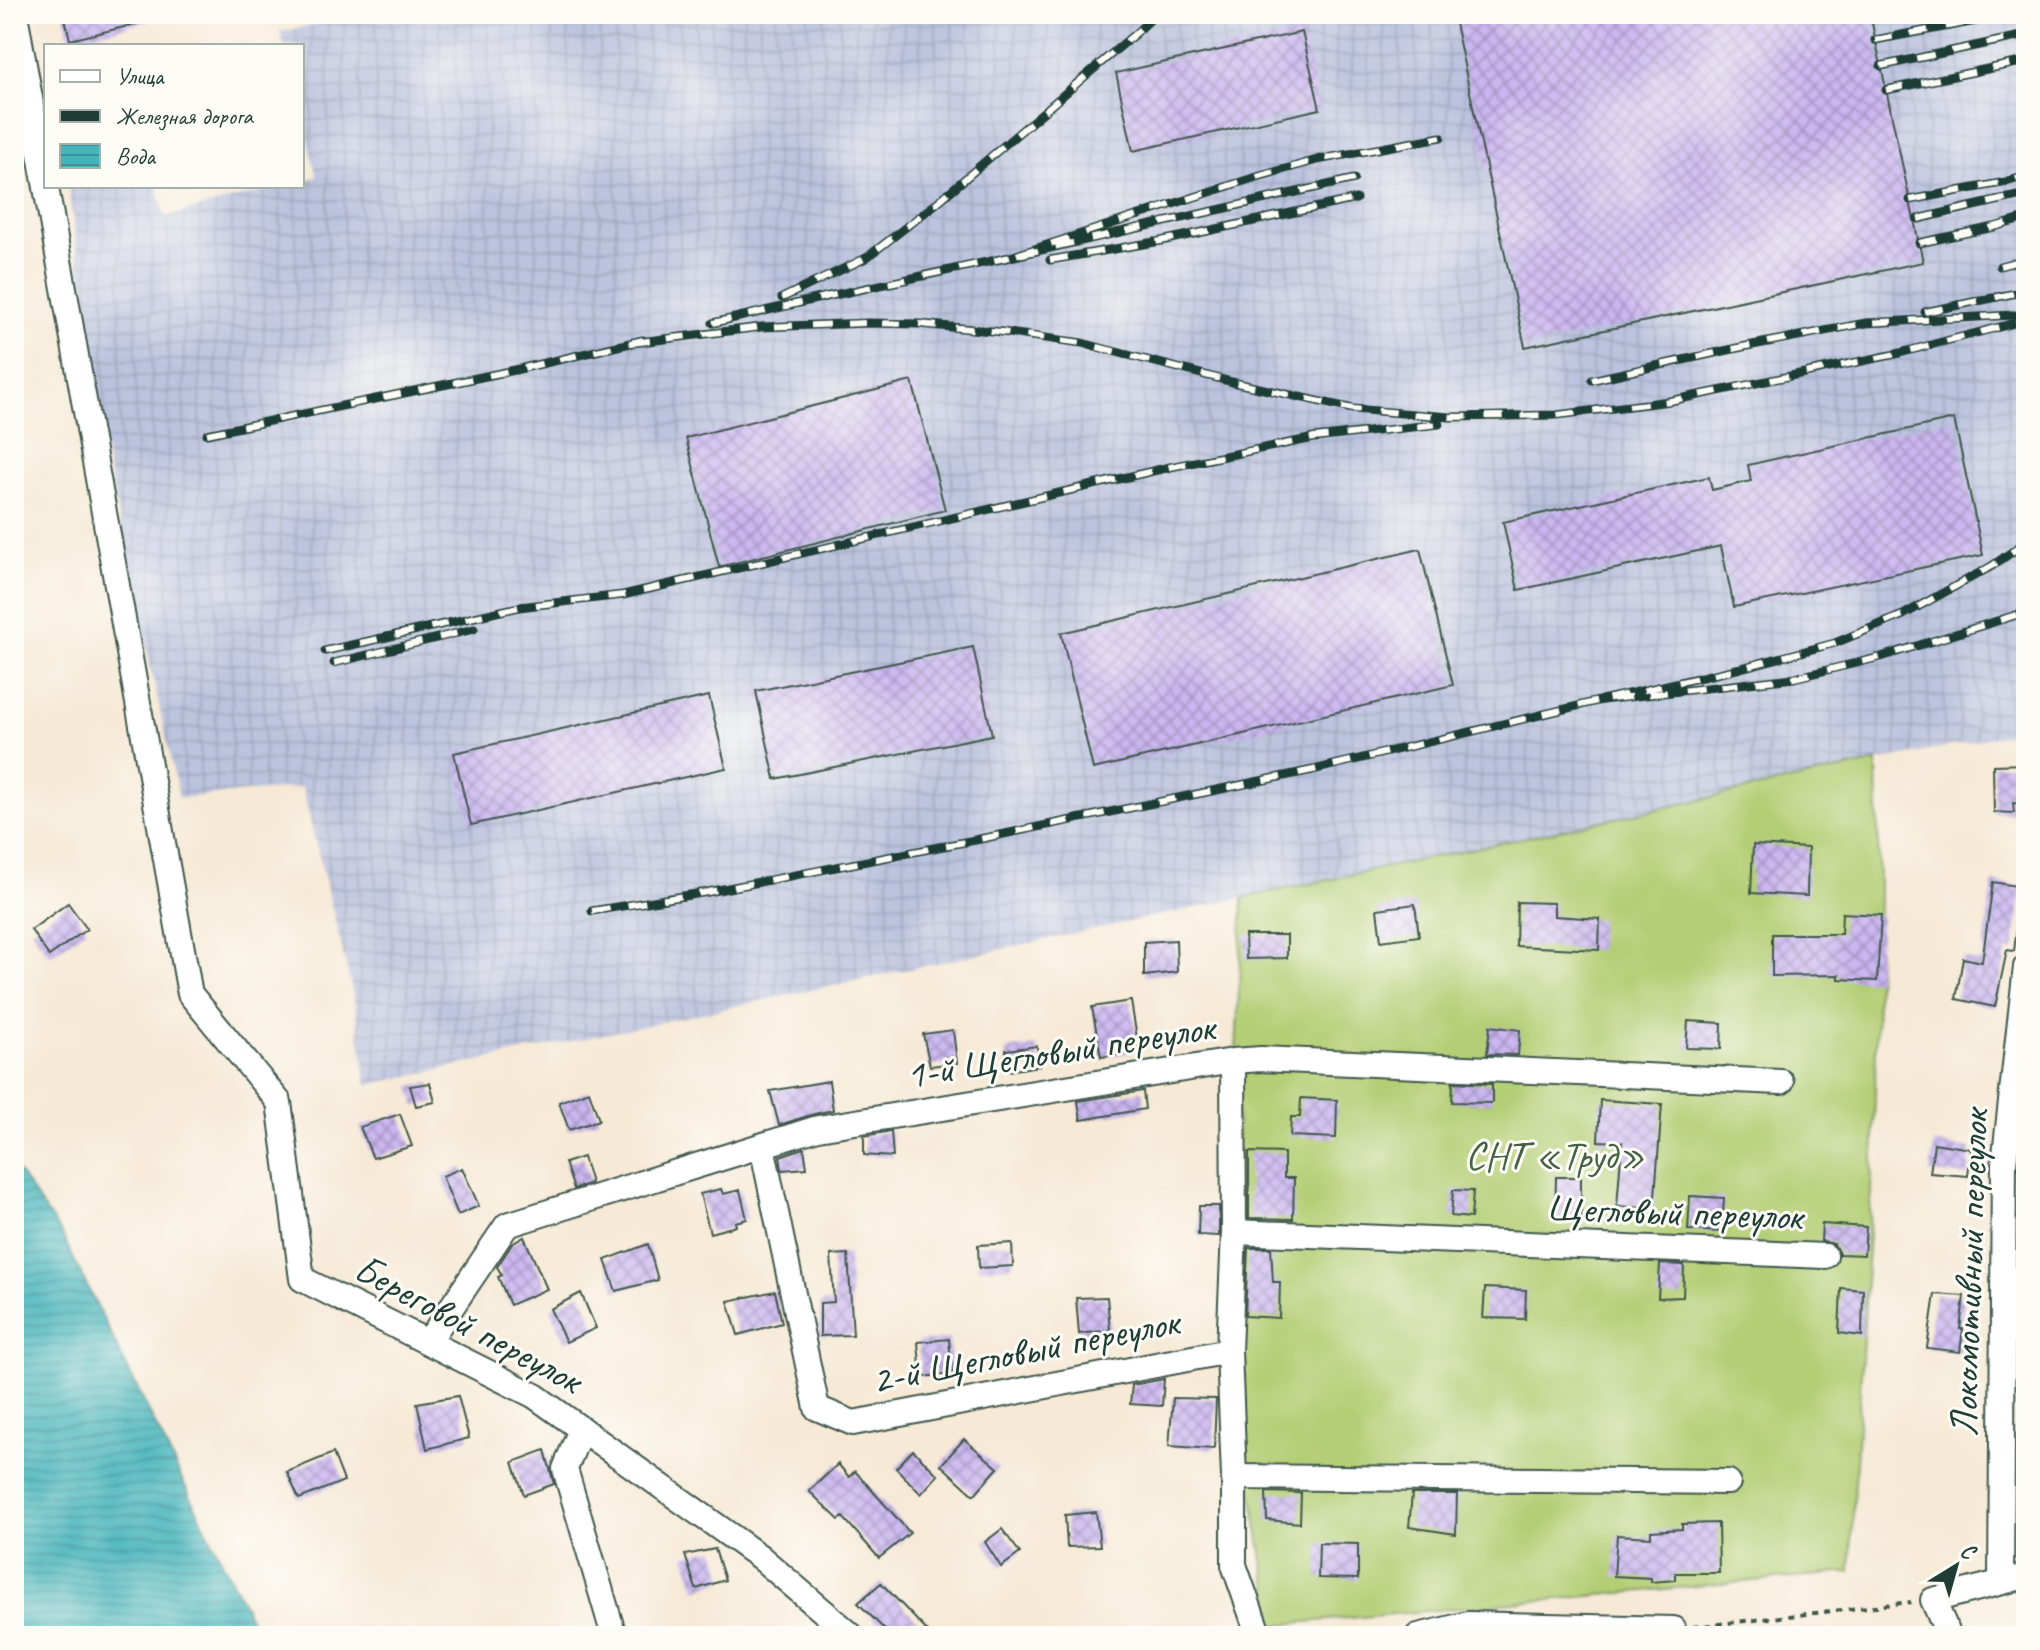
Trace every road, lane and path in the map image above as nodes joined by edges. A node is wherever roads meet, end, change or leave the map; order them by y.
1 (15, 14) edge
2 (44, 176) edge
3 (46, 188) edge
4 (2026, 967) edge
5 (1233, 1061) junction
6 (1781, 1082) dead end
7 (762, 1146) junction
8 (1234, 1232) junction
9 (1825, 1256) dead end
10 (428, 1342) junction
11 (1229, 1351) junction
12 (581, 1429) junction
13 (1234, 1477) junction
14 (1728, 1482) dead end
15 (2026, 1576) edge
16 (2001, 1581) junction
17 (1933, 1600) junction
18 (1673, 1629) joint
19 (614, 1636) edge
20 (852, 1636) edge
21 (1259, 1636) edge
22 (1418, 1636) edge
23 (1949, 1636) edge

1 - 2 street, Береговой переулок
3 - 10 street, Береговой переулок
4 - 16 street, Локомотивный переулок
5 - 6 street, 1-й Щегловый переулок
5 - 7 street, 1-й Щегловый переулок
5 - 8 street
7 - 10 street, 1-й Щегловый переулок
7 - 11 street, 2-й Щегловый переулок
8 - 9 street, Щегловый переулок
8 - 11 street
10 - 12 street, Береговой переулок
11 - 13 street
12 - 19 street
12 - 20 street, Береговой переулок
13 - 14 street
13 - 21 street
15 - 16 street
16 - 17 street
17 - 18 path
17 - 23 street
18 - 22 street

